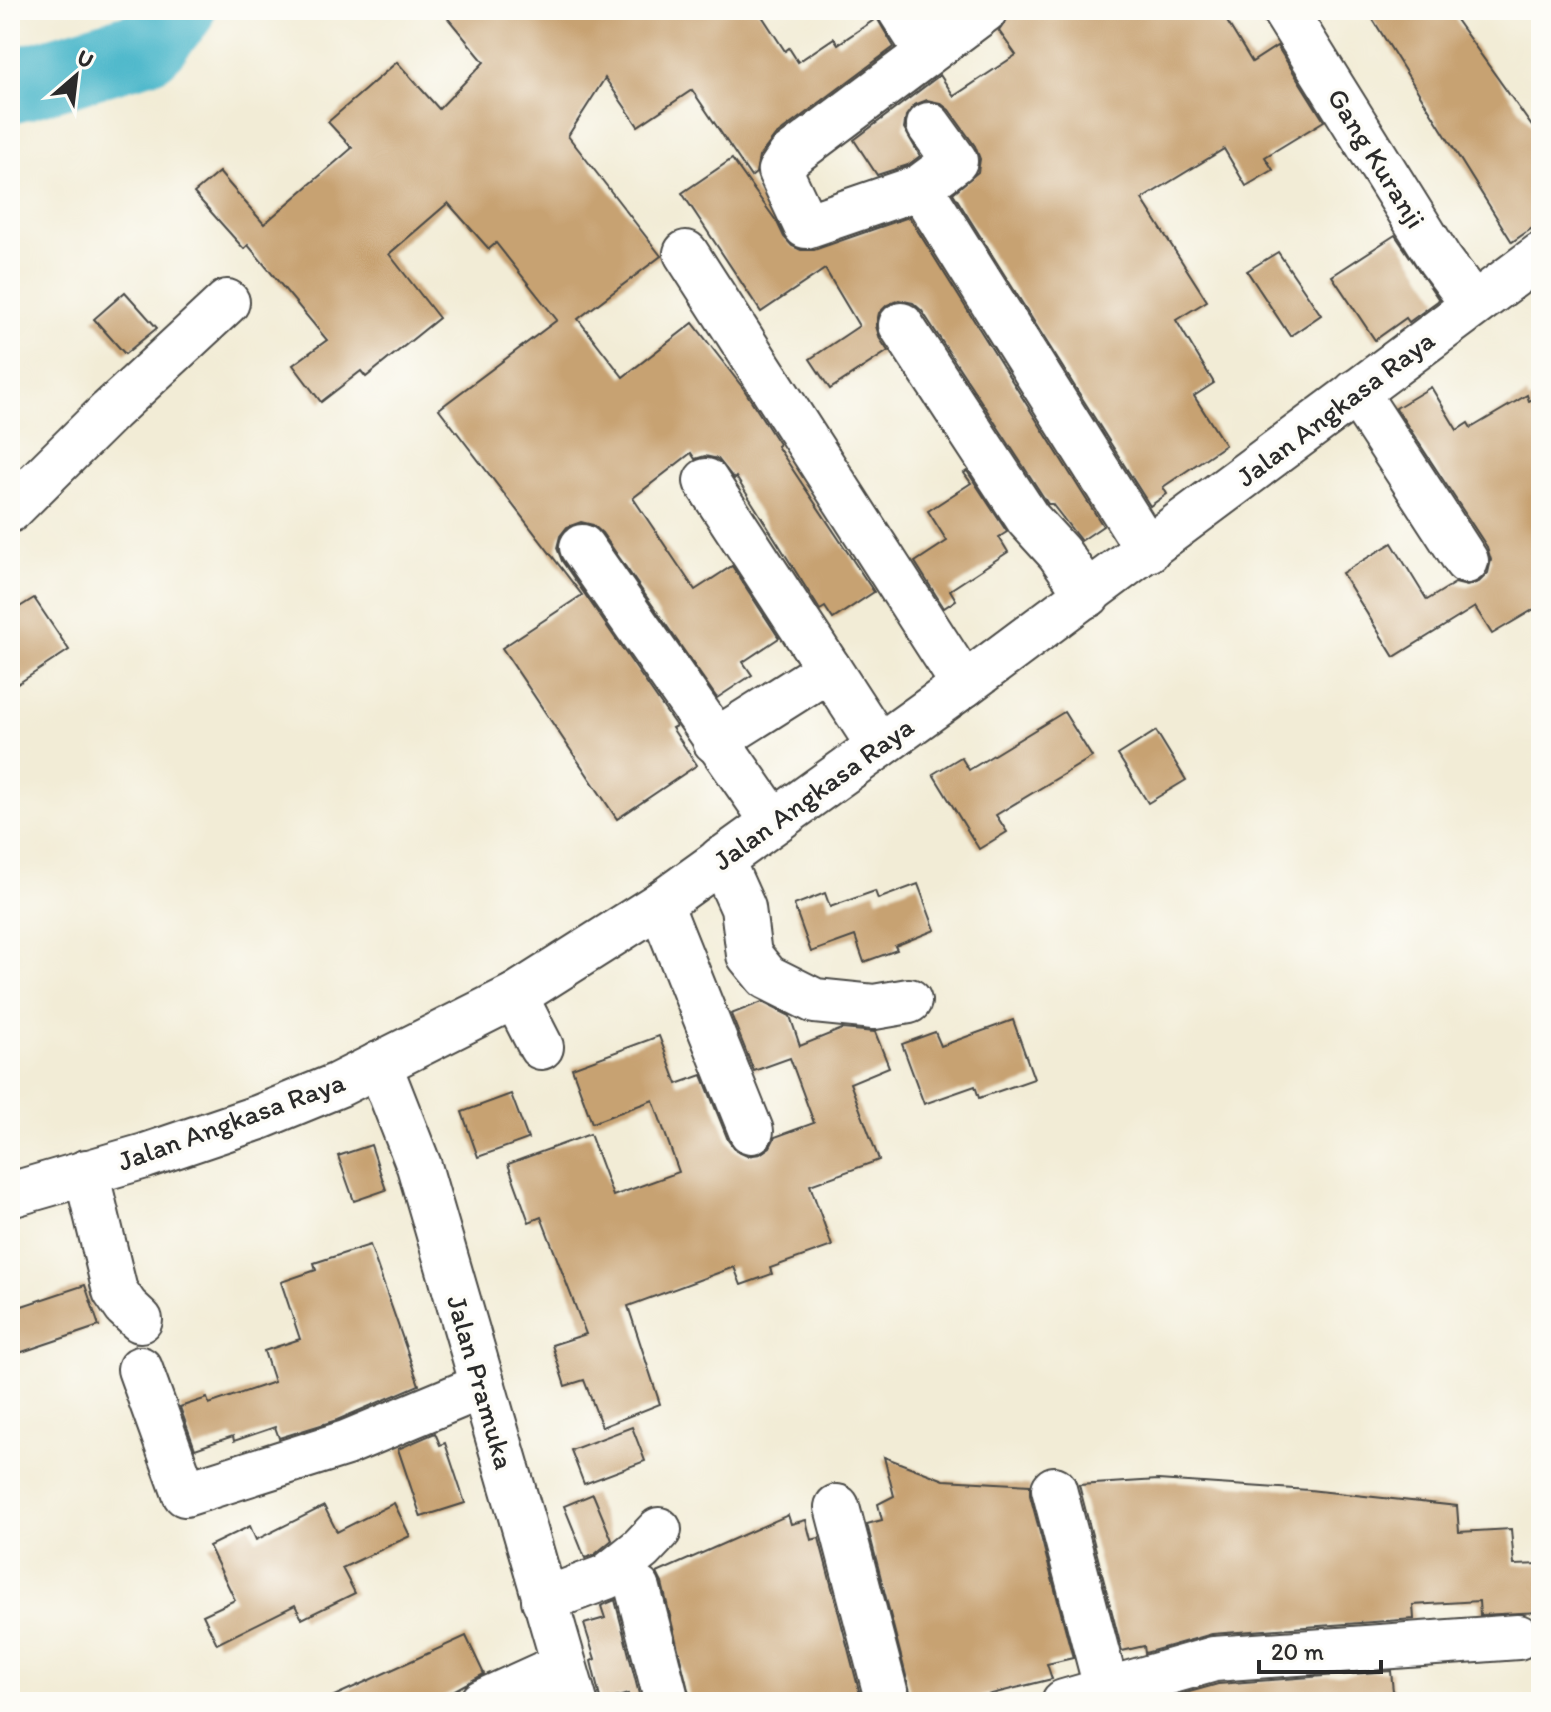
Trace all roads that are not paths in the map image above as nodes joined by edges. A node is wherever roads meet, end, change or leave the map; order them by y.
1 (900, 10) edge
2 (985, 10) edge
3 (1284, 10) edge
4 (927, 52) junction
5 (929, 125) dead end
6 (920, 187) junction
7 (686, 253) dead end
8 (1541, 255) edge
9 (227, 302) dead end
10 (1473, 304) junction
11 (901, 325) dead end
12 (1356, 392) junction
13 (706, 481) dead end
14 (10, 510) edge
15 (582, 547) dead end
16 (1148, 550) junction
17 (1466, 561) dead end
18 (1088, 595) junction
19 (829, 669) junction
20 (964, 685) junction
21 (715, 741) junction
22 (879, 746) junction
23 (773, 821) junction
24 (721, 859) junction
25 (660, 904) junction
26 (515, 996) junction
27 (909, 1001) dead end
28 (541, 1047) dead end
29 (379, 1064) junction
30 (751, 1131) dead end
31 (86, 1172) junction
32 (10, 1195) edge
33 (140, 1320) dead end
34 (140, 1369) dead end
35 (483, 1386) junction
36 (1054, 1489) dead end
37 (837, 1507) dead end
38 (659, 1530) dead end
39 (638, 1589) dead end
40 (544, 1600) junction
41 (1518, 1637) dead end
42 (569, 1684) edge
43 (1107, 1691) junction
44 (482, 1702) edge
45 (667, 1702) edge
46 (888, 1702) edge
47 (1064, 1702) edge

1 - 4 street
2 - 4 street
3 - 10 street, Gang Kuranji
4 - 6 street
5 - 6 street
6 - 16 street
7 - 20 street
8 - 10 street, Jalan Angkasa Raya
9 - 14 street
10 - 12 street, Jalan Angkasa Raya
11 - 18 street
12 - 16 street, Jalan Angkasa Raya
12 - 17 street
13 - 19 street
15 - 21 street
16 - 18 street, Jalan Angkasa Raya
18 - 20 street, Jalan Angkasa Raya
19 - 21 street
19 - 22 street
20 - 22 street, Jalan Angkasa Raya
21 - 23 street
22 - 23 street, Jalan Angkasa Raya
23 - 24 street, Jalan Angkasa Raya
24 - 25 street, Jalan Angkasa Raya
24 - 27 street
25 - 26 street, Jalan Angkasa Raya
25 - 30 street
26 - 28 street
26 - 29 street, Jalan Angkasa Raya
29 - 31 street, Jalan Angkasa Raya
29 - 35 street, Jalan Pramuka
31 - 32 street, Jalan Angkasa Raya
31 - 33 street
34 - 35 street
35 - 40 street, Jalan Pramuka
36 - 43 street
37 - 46 street
38 - 40 street
39 - 45 street
40 - 42 street, Jalan Pramuka
41 - 43 street
42 - 44 street
43 - 47 street

